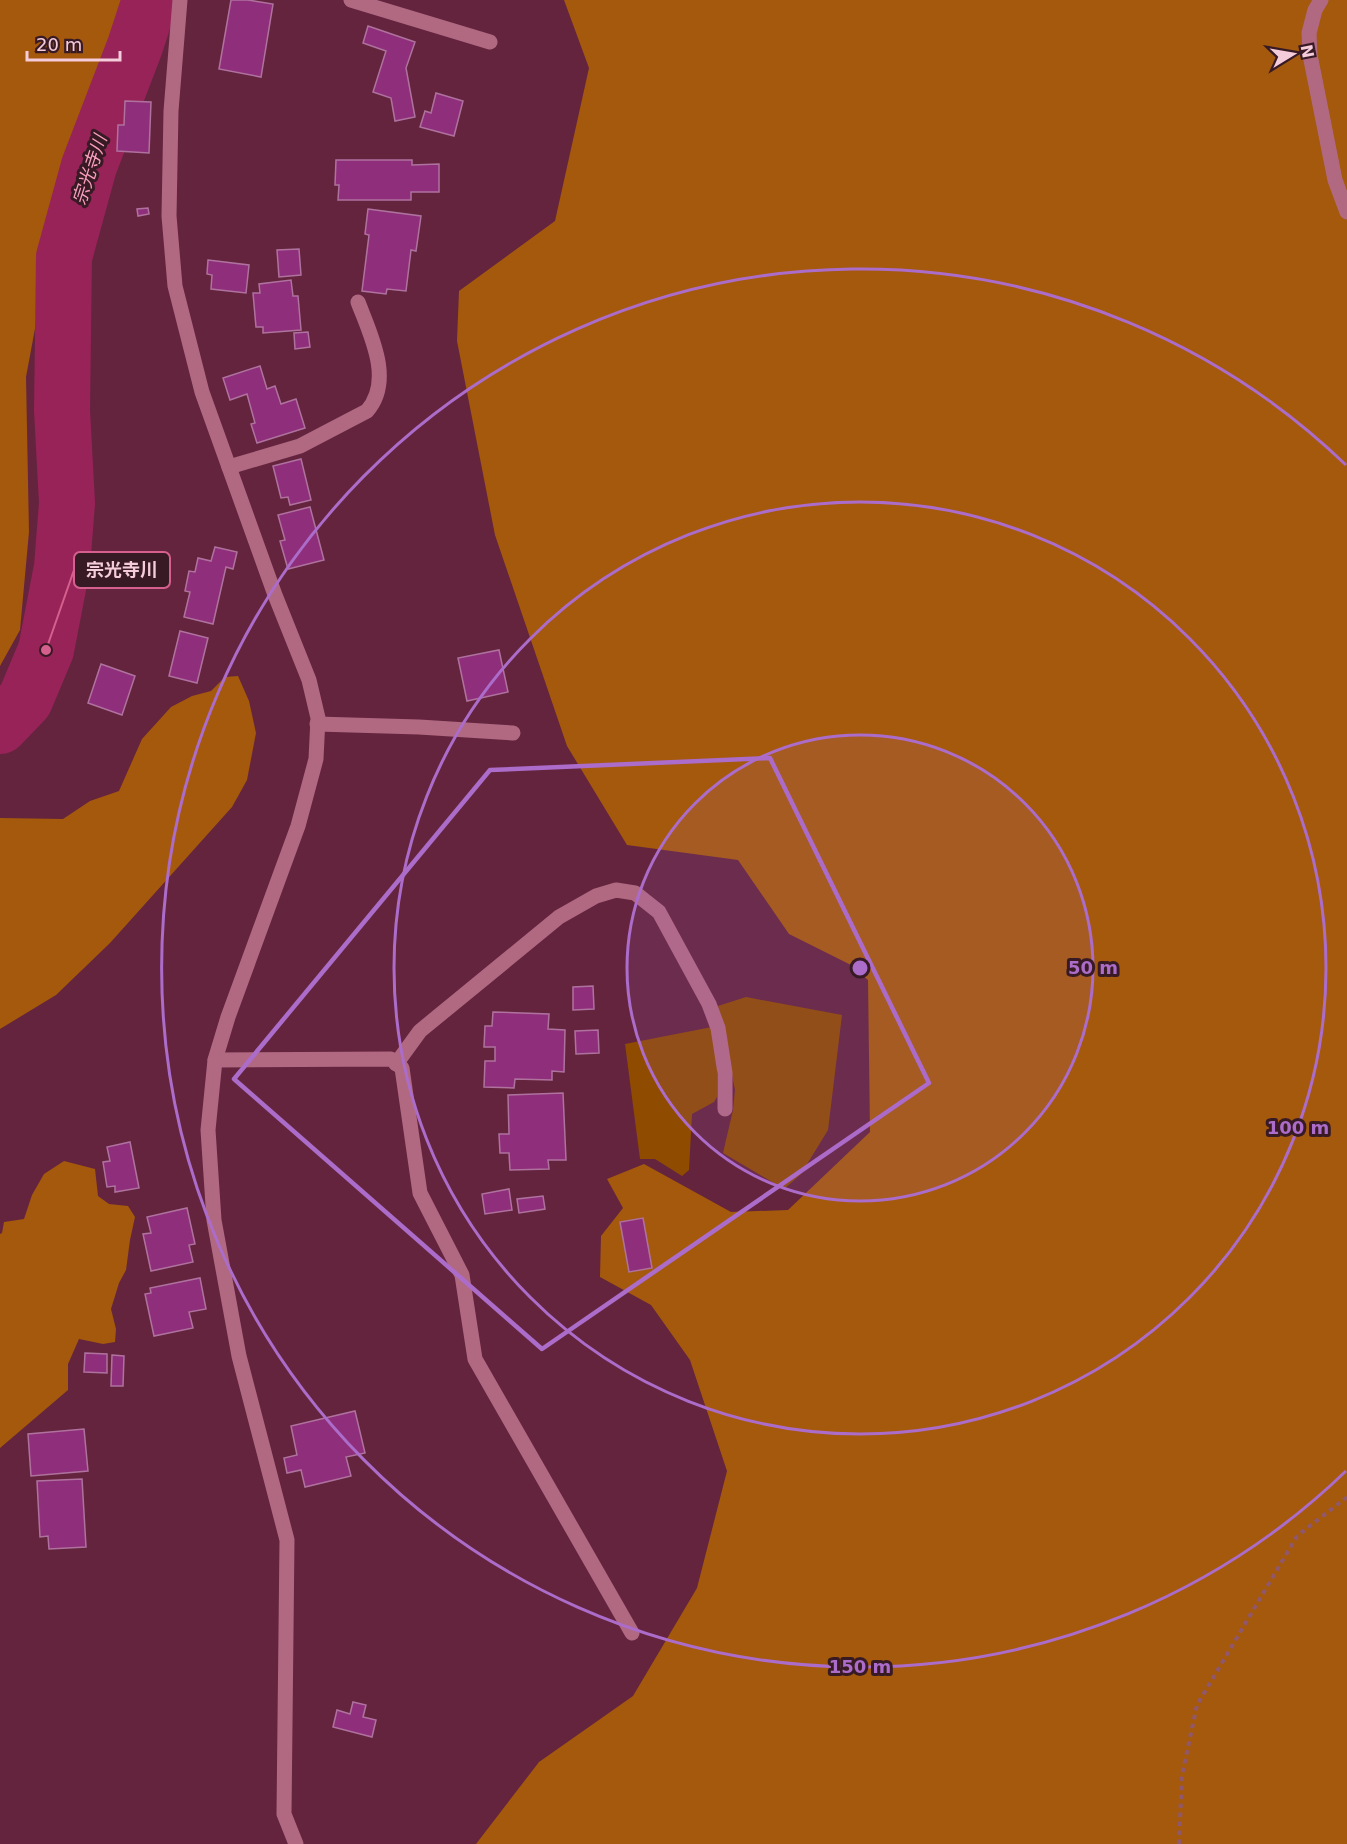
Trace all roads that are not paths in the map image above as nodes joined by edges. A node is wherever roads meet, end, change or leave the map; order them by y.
1 (180, 0) edge
2 (351, 0) edge
3 (1321, 0) edge
4 (490, 42) dead end
5 (1347, 212) edge
6 (358, 302) dead end
7 (229, 467) junction
8 (317, 724) junction
9 (513, 733) dead end
10 (214, 1060) junction
11 (396, 1064) junction
12 (725, 1109) dead end
13 (632, 1633) dead end
14 (296, 1844) edge

1 - 7 street
2 - 4 street
3 - 5 street
6 - 7 street
7 - 8 street
8 - 9 street
8 - 10 street
10 - 11 street
10 - 14 street
11 - 12 street
11 - 13 street

